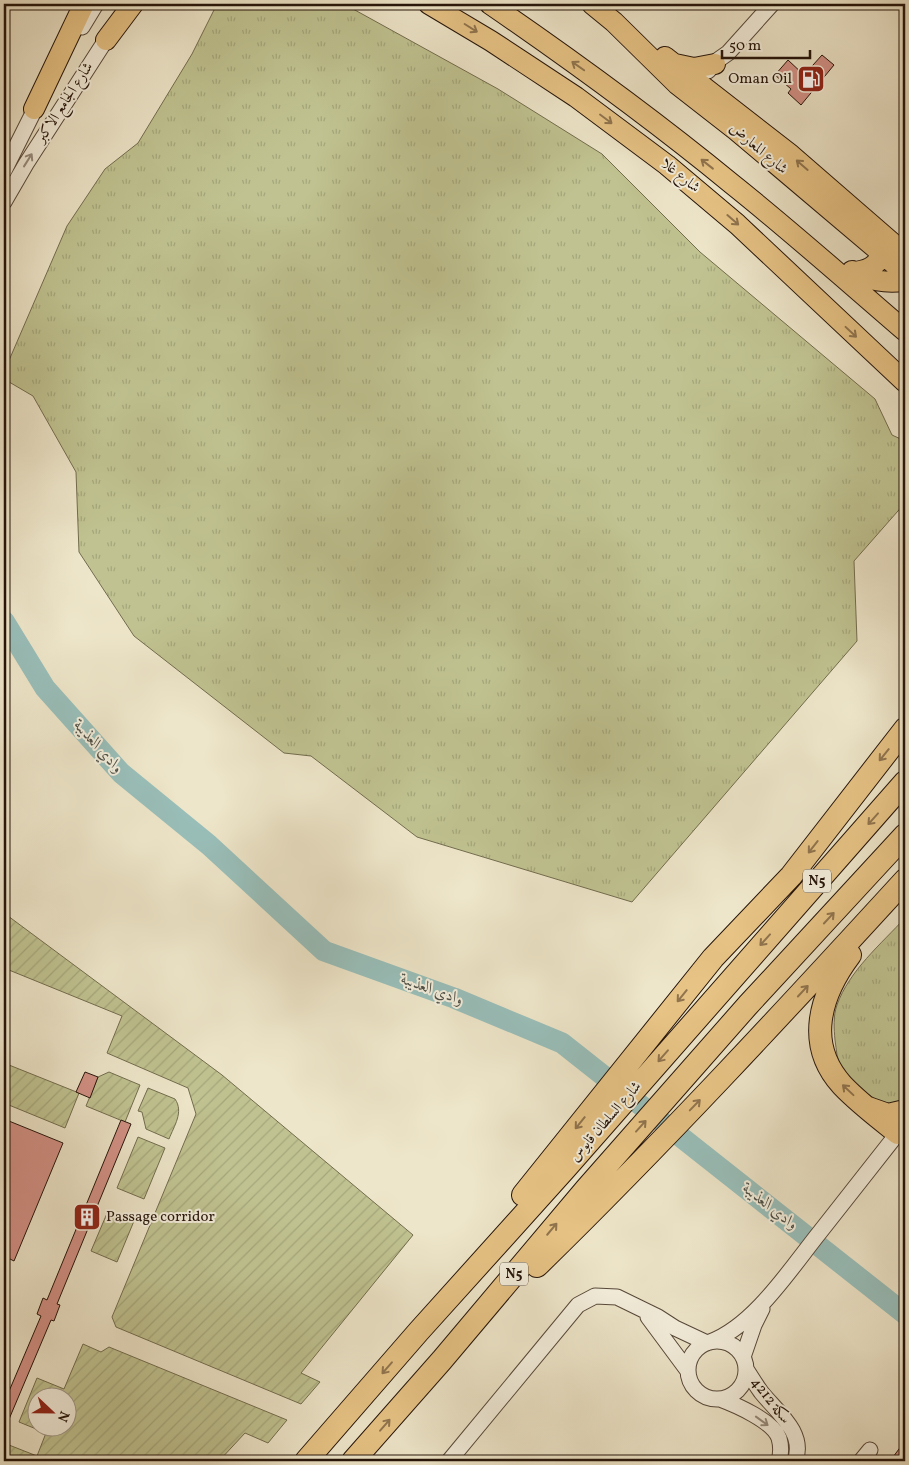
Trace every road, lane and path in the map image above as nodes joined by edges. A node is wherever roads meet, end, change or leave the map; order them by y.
1 (84, 4) edge
2 (96, 4) edge
3 (126, 4) edge
4 (133, 4) edge
5 (429, 4) edge
6 (490, 4) edge
7 (592, 4) edge
8 (772, 4) edge
9 (614, 22) junction
10 (106, 40) junction
11 (721, 62) junction
12 (673, 63) junction
13 (698, 90) junction
14 (729, 106) junction
15 (34, 110) junction
16 (4, 171) edge
17 (799, 182) junction
18 (4, 202) edge
19 (850, 205) junction
20 (811, 251) junction
21 (882, 254) junction
22 (905, 254) edge
23 (853, 272) junction
24 (905, 273) edge
25 (905, 281) edge
26 (905, 331) edge
27 (905, 382) edge
28 (905, 729) edge
29 (905, 782) edge
30 (905, 835) edge
31 (905, 880) edge
32 (867, 1108) junction
33 (905, 1111) edge
34 (901, 1129) edge
35 (558, 1163) junction
36 (593, 1196) junction
37 (767, 1299) junction
38 (642, 1310) junction
39 (709, 1343) junction
40 (744, 1363) junction
41 (688, 1371) junction
42 (720, 1399) junction
43 (306, 1461) edge
44 (353, 1461) edge
45 (449, 1461) edge
46 (780, 1461) edge
47 (795, 1461) edge

1 - 15 main road
2 - 15 street, شارع الجامع الاكبر
3 - 10 street, شارع الجامع الاكبر
4 - 10 main road
5 -> 27 main road, شارع غلا
20 -> 6 main road, شارع غلا
7 - 9 main road, شارع المعارض
8 - 11 street
9 - 12 main road, شارع المعارض
9 - 13 main road, شارع المعارض
18 -> 10 street, شارع الجامع الاكبر
11 - 12 main road
11 - 13 street
11 - 14 main road
12 - 13 main road, شارع المعارض
13 - 14 main road, شارع المعارض
13 - 17 main road, شارع المعارض
19 -> 14 main road, شارع المعارض
15 - 16 street, شارع الجامع الاكبر
17 - 19 main road
17 - 21 main road, شارع المعارض
19 - 21 main road
19 - 22 main road, شارع المعارض
20 - 23 main road
20 - 26 main road, شارع غلا
21 - 23 main road
21 - 24 main road, شارع المعارض
23 - 25 main road
28 -> 35 highway
29 -> 35 highway, شارع السلطان قابوس / N5
36 -> 30 highway, شارع السلطان قابوس / N5
32 -> 31 highway
36 -> 31 highway
32 - 33 highway
32 - 34 highway
34 - 37 street
35 -> 43 highway
44 -> 36 highway, شارع السلطان قابوس / N5
37 - 39 street
37 - 40 street
38 - 39 street
38 - 41 street
38 - 45 street
39 - 40 street
39 - 41 street
40 - 42 street
40 - 47 street, سكة 4212
41 - 42 street
42 -> 46 street, سكة 4212

